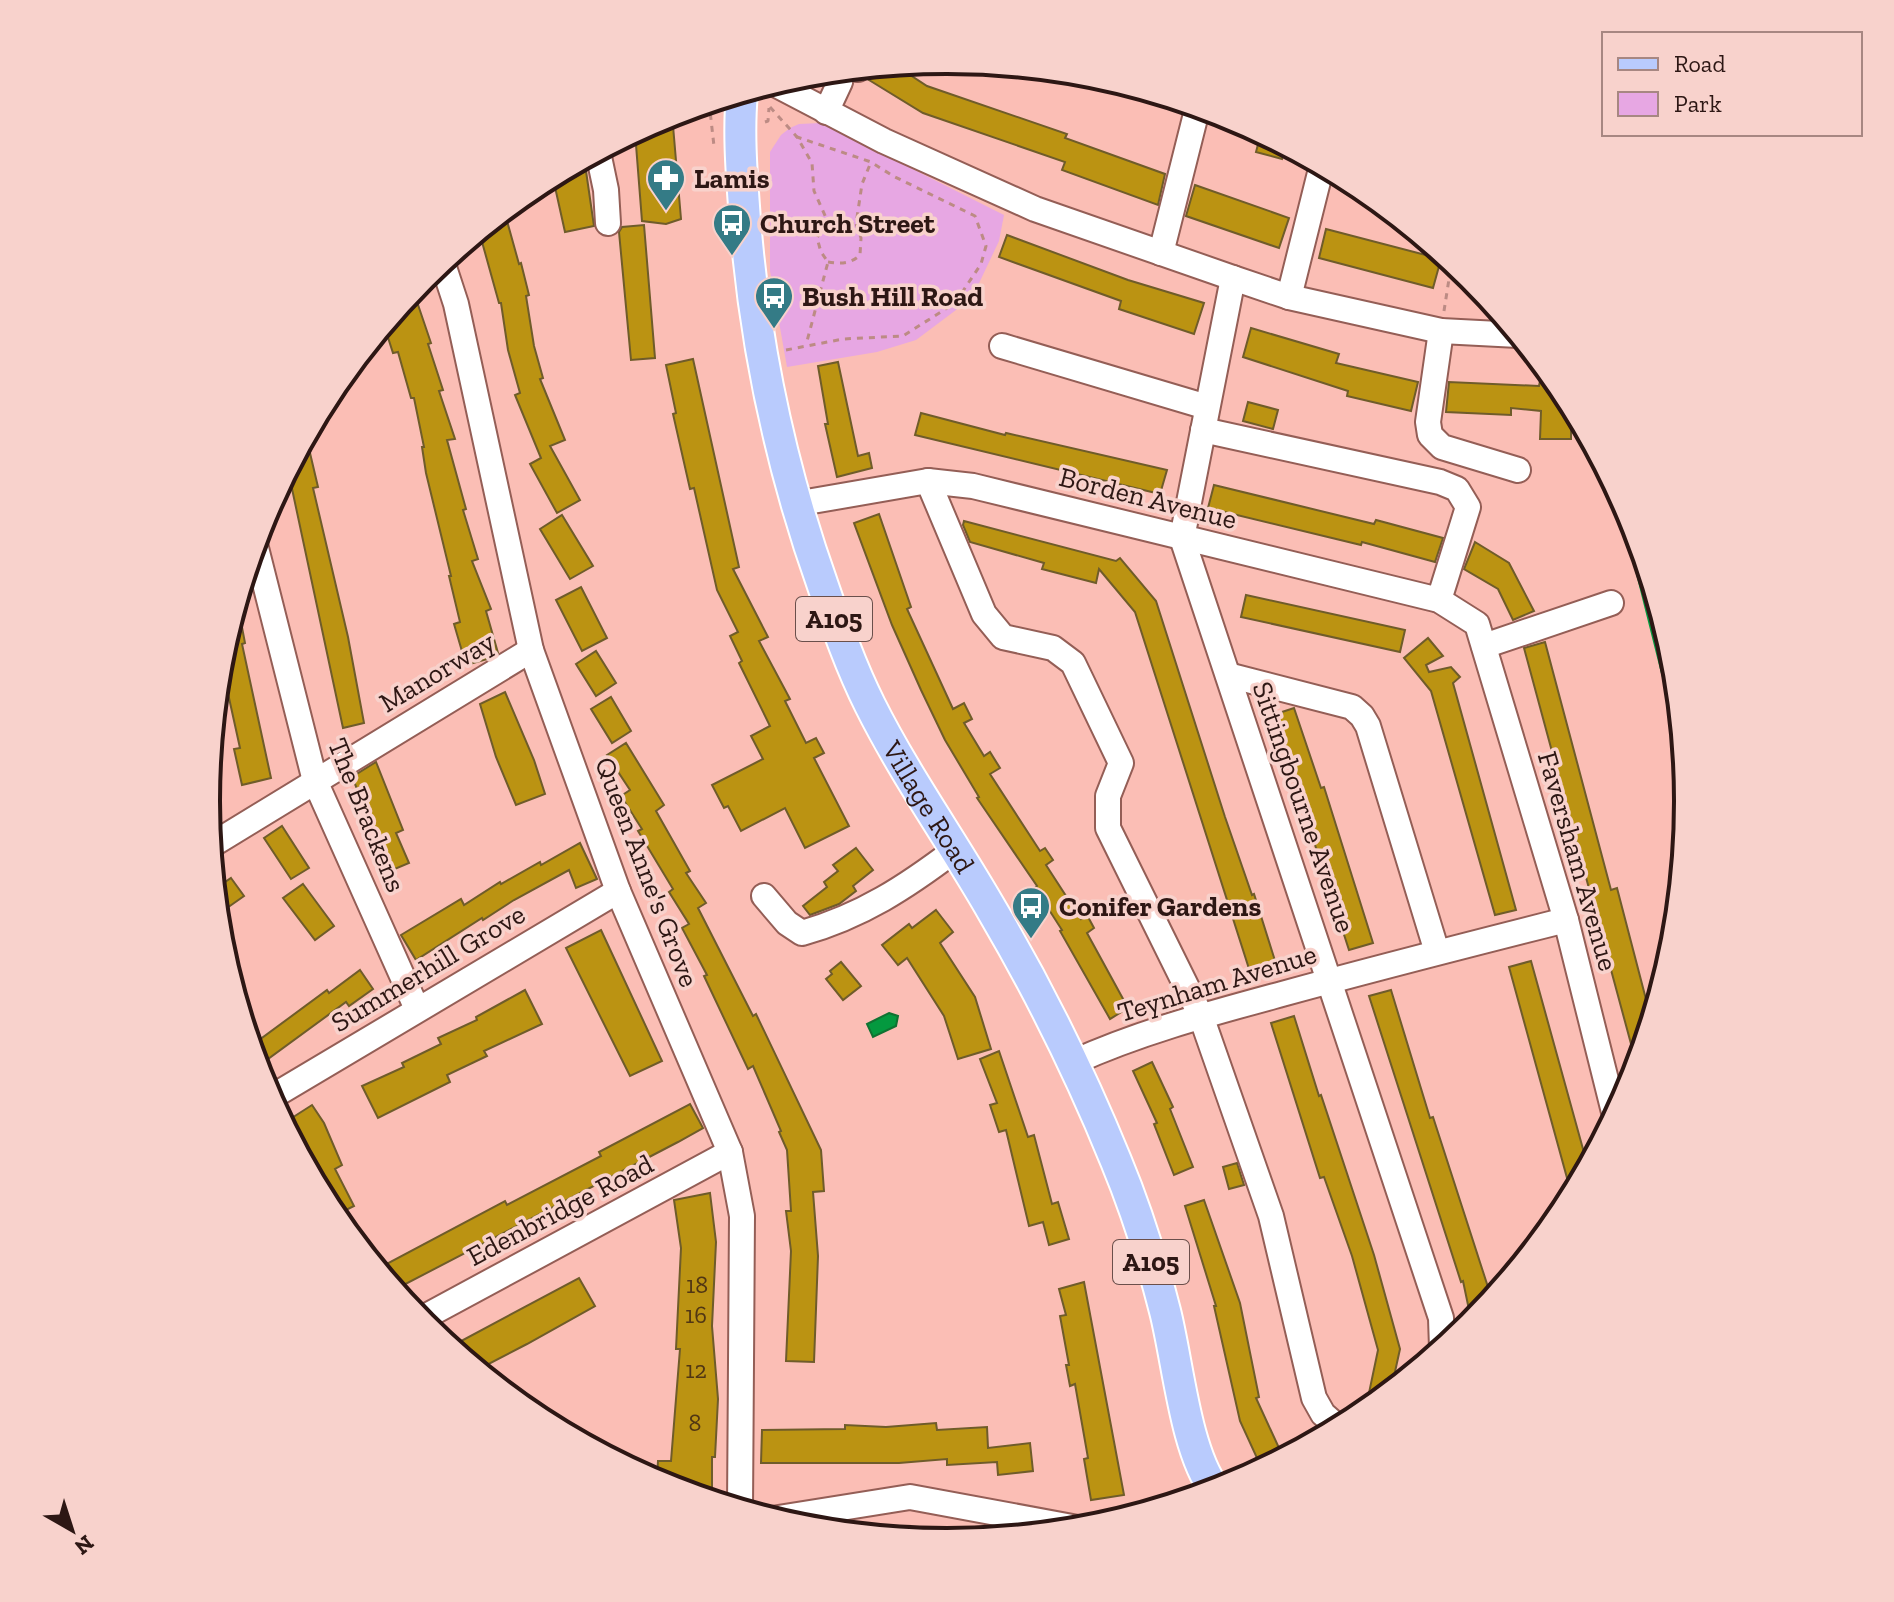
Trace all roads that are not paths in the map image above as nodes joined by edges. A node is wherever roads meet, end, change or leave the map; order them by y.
1 (840, 82) edge
2 (775, 95) edge
3 (742, 104) edge
4 (826, 112) junction
5 (1195, 118) edge
6 (600, 162) edge
7 (1319, 177) edge
8 (608, 223) dead end
9 (1161, 253) junction
10 (446, 274) edge
11 (1233, 278) junction
12 (1289, 297) junction
13 (1441, 331) junction
14 (1504, 334) edge
15 (1002, 346) dead end
16 (1205, 419) junction
17 (1518, 470) dead end
18 (928, 481) junction
19 (795, 504) junction
20 (1182, 538) junction
21 (260, 564) edge
22 (1439, 600) junction
23 (1611, 603) dead end
24 (1481, 635) junction
25 (531, 650) junction
26 (1228, 675) junction
27 (315, 781) junction
28 (222, 839) edge
29 (955, 850) junction
30 (618, 891) junction
31 (764, 896) dead end
32 (1566, 920) junction
33 (1437, 952) junction
34 (1330, 981) junction
35 (417, 1009) junction
36 (1201, 1016) junction
37 (1074, 1062) junction
38 (281, 1092) edge
39 (1610, 1098) edge
40 (730, 1152) junction
41 (431, 1313) edge
42 (1442, 1333) edge
43 (1329, 1419) edge
44 (1207, 1479) edge
45 (740, 1497) edge
46 (804, 1514) edge
47 (1044, 1522) edge

1 - 4 street
2 - 4 street
3 - 19 main road, Village Road / A105
4 - 9 street
5 - 9 street
6 - 8 street
7 - 12 street
9 - 11 street
10 - 25 street, Queen Anne's Grove
11 - 12 street
11 - 16 street, Sittingbourne Avenue
12 - 13 street
13 - 14 street
13 - 17 street
15 - 16 street
16 - 20 street, Sittingbourne Avenue
16 - 22 street
18 - 19 street, Borden Avenue
18 - 20 street, Borden Avenue
18 - 36 street
19 - 29 main road, Village Road / A105
20 - 22 street, Borden Avenue
20 - 26 street, Sittingbourne Avenue
21 - 27 street, The Brackens
22 - 24 street, Borden Avenue
23 - 24 street
24 - 32 street, Faversham Avenue
25 - 27 street, Manorway
25 - 30 street, Queen Anne's Grove
26 - 33 street
26 - 34 street, Sittingbourne Avenue
27 - 28 street, Manorway
27 - 35 street, The Brackens
29 - 31 street
29 - 37 main road, Village Road / A105
30 - 35 street, Summerhill Grove
30 - 40 street, Queen Anne's Grove
32 - 33 street, Teynham Avenue
32 - 39 street, Faversham Avenue
33 - 34 street, Teynham Avenue
34 - 36 street, Teynham Avenue
34 - 42 street, Sittingbourne Avenue
35 - 38 street, Summerhill Grove
36 - 37 street, Teynham Avenue
36 - 43 street
37 - 44 main road, Village Road / A105
40 - 41 street, Edenbridge Road
40 - 45 street, Queen Anne's Grove
46 - 47 street

